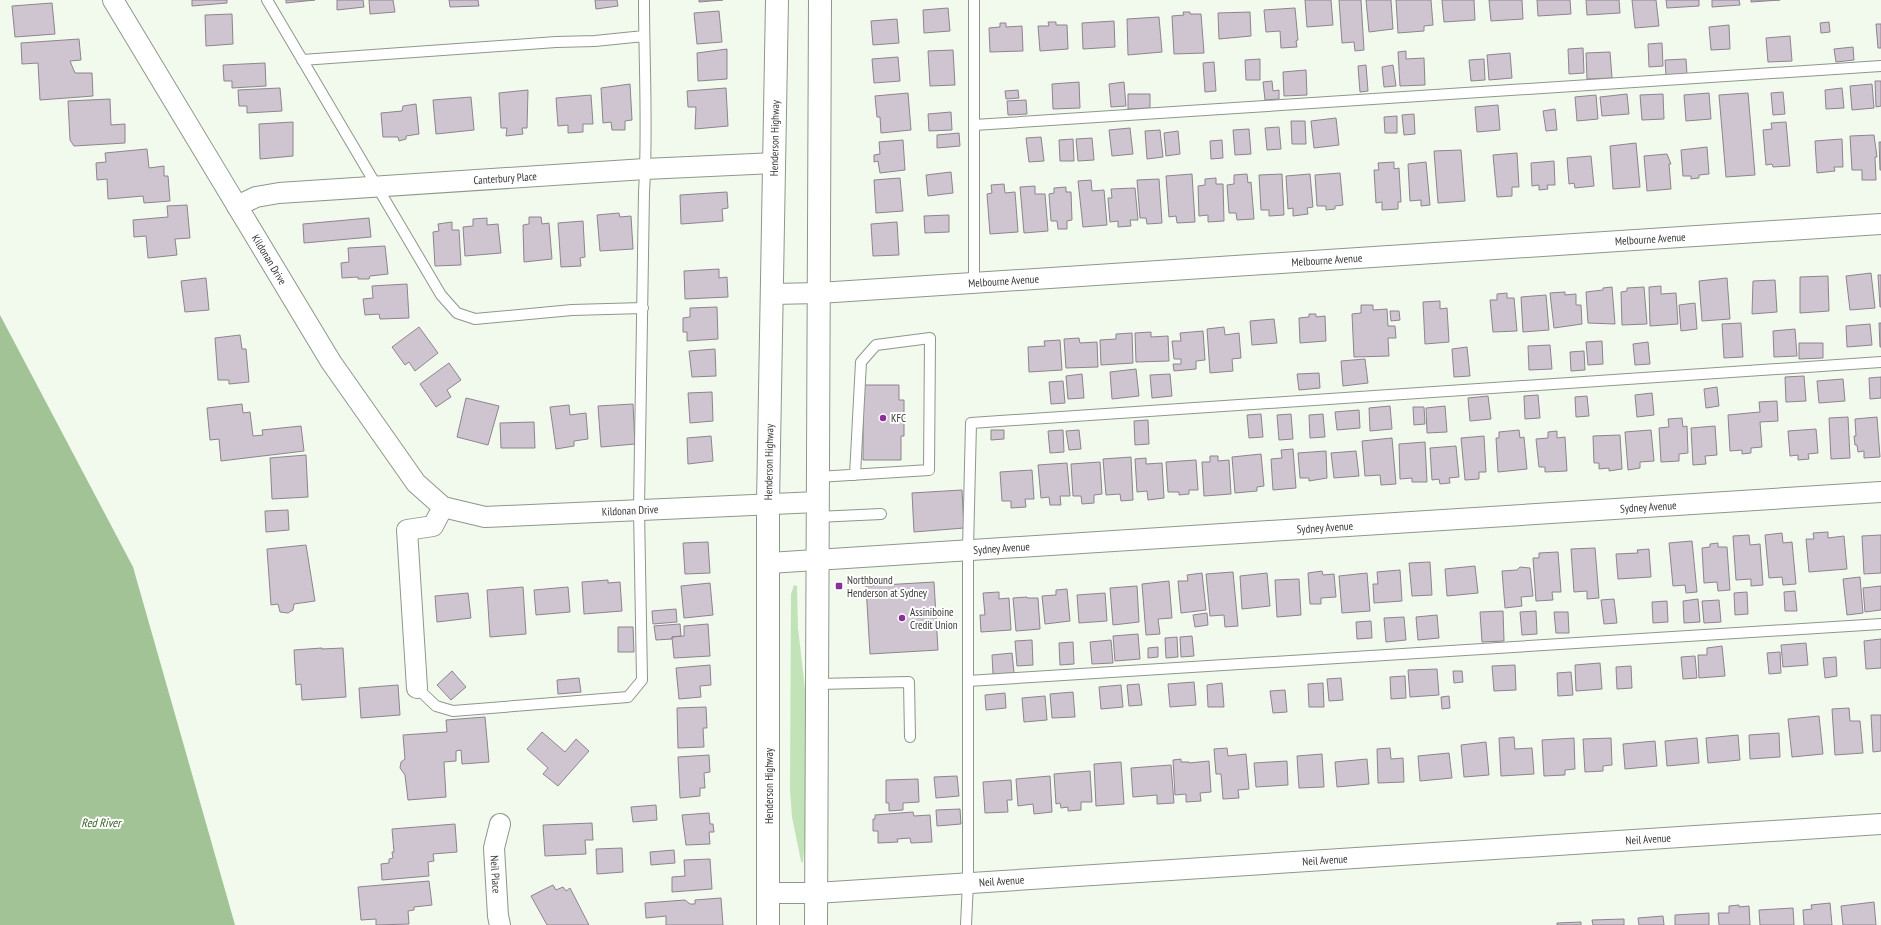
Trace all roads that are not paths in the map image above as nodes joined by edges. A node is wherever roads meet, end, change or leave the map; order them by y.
1 (113, 0) edge
2 (267, 0) edge
3 (644, 0) edge
4 (777, 0) edge
5 (820, 0) edge
6 (974, 0) edge
7 (644, 36) junction
8 (302, 60) junction
9 (1881, 66) edge
10 (974, 125) junction
11 (775, 163) junction
12 (645, 169) junction
13 (376, 187) junction
14 (237, 206) junction
15 (1881, 224) edge
16 (974, 283) junction
17 (819, 293) junction
18 (772, 294) junction
19 (643, 308) junction
20 (1881, 362) edge
21 (856, 475) junction
22 (818, 477) junction
23 (1881, 492) edge
24 (768, 503) junction
25 (443, 507) junction
26 (639, 509) junction
27 (817, 510) junction
28 (881, 514) dead end
29 (968, 549) junction
30 (818, 561) junction
31 (769, 563) junction
32 (1881, 624) edge
33 (968, 681) junction
34 (817, 684) junction
35 (417, 688) joint
36 (910, 737) dead end
37 (500, 824) dead end
38 (1881, 824) edge
39 (968, 883) junction
40 (768, 893) junction
41 (816, 894) junction
42 (500, 925) edge
43 (768, 925) edge
44 (816, 925) edge
45 (966, 925) edge

1 - 14 street, Kildonan Drive
2 - 8 lane
3 - 7 lane
4 - 11 main road, Henderson Highway
5 - 17 main road
6 - 10 lane
7 - 8 lane
7 - 12 lane
8 - 13 lane
9 - 10 lane
10 - 16 lane
11 - 12 street, Canterbury Place
11 - 18 main road, Henderson Highway
12 - 13 street, Canterbury Place
12 - 19 lane
13 - 14 street, Canterbury Place
13 - 19 lane
14 - 25 street, Kildonan Drive
15 - 16 street, Melbourne Avenue
16 - 17 street, Melbourne Avenue
17 - 18 street, Melbourne Avenue
17 - 22 main road
18 - 24 main road, Henderson Highway
19 - 26 lane
20 - 29 lane
21 - 21 lane
21 - 22 lane
22 - 27 main road
23 - 29 street, Sydney Avenue
24 - 26 street, Kildonan Drive
24 - 27 street, Kildonan Drive
24 - 31 main road, Henderson Highway
25 - 26 street, Kildonan Drive
25 - 35 street
26 - 35 lane
27 - 28 lane
27 - 30 main road
29 - 30 street, Sydney Avenue
29 - 33 lane
30 - 31 street, Sydney Avenue
30 - 34 main road
31 - 40 main road, Henderson Highway
32 - 33 lane
33 - 39 lane
34 - 36 lane
34 - 41 main road
37 - 42 street, Neil Place
38 - 39 street, Neil Avenue
39 - 41 street, Neil Avenue
39 - 45 lane
40 - 41 street, Neil Avenue
40 - 43 main road, Henderson Highway
41 - 44 main road

